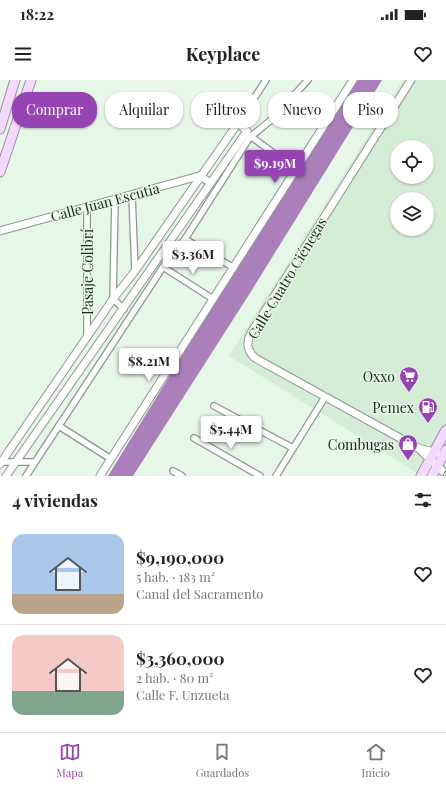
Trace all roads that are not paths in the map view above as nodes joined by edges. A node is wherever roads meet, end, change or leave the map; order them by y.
1 (15, 80) edge
2 (266, 80) edge
3 (308, 80) edge
4 (353, 80) edge
5 (411, 80) edge
6 (28, 82) edge
7 (258, 92) edge
8 (234, 128) edge
9 (243, 128) edge
10 (0, 129) edge
11 (248, 134) junction
12 (295, 169) junction
13 (0, 172) edge
14 (200, 176) junction
15 (210, 182) junction
16 (132, 195) junction
17 (114, 199) junction
18 (87, 207) junction
19 (0, 231) edge
20 (185, 239) junction
21 (163, 267) junction
22 (234, 268) junction
23 (135, 271) junction
24 (213, 298) junction
25 (113, 299) junction
26 (124, 309) junction
27 (87, 337) junction
28 (325, 397) junction
29 (214, 406) dead end
30 (59, 426) junction
31 (446, 430) edge
32 (194, 438) dead end
33 (293, 448) junction
34 (445, 454) edge
35 (432, 456) junction
36 (111, 459) junction
37 (0, 462) edge
38 (15, 462) junction
39 (34, 462) junction
40 (437, 467) junction
41 (173, 471) dead end
42 (446, 474) edge
43 (6, 476) edge
44 (26, 476) edge
45 (100, 476) edge
46 (182, 476) edge
47 (260, 476) edge
48 (276, 476) edge
49 (421, 476) edge
50 (432, 476) edge

1 - 10 main road
2 - 7 street
3 - 11 street
4 - 12 street
5 - 28 street, Calle Cuatro Ciénegas
6 - 13 main road
8 - 14 street
9 - 11 street
11 - 12 street
11 - 15 street
11 - 20 street
12 - 22 street
14 - 15 street
14 - 16 street, Calle Juan Escutia
14 - 23 street
15 - 26 street
16 - 17 street, Calle Juan Escutia
16 - 23 street
17 - 18 street, Calle Juan Escutia
17 - 25 street
18 - 19 street, Calle Juan Escutia
18 - 27 street, Pasaje Colibrí
20 - 21 street
20 - 22 street
21 - 24 street
21 - 30 street
22 - 24 street
23 - 25 street
24 - 36 street
25 - 26 street
25 - 27 street
26 - 38 street
27 - 37 street
28 - 33 street
28 - 35 street, Calle Cuatro Ciénegas
29 - 33 street
30 - 36 street
30 - 39 street
31 - 35 main road
32 - 47 street
33 - 48 street
34 - 35 street, Calle Cuatro Ciénegas
34 - 40 main road
35 - 40 street
35 - 49 main road
36 - 45 street
37 - 38 street
38 - 39 street
38 - 43 street
39 - 44 street
40 - 42 street
40 - 50 main road
41 - 46 street

